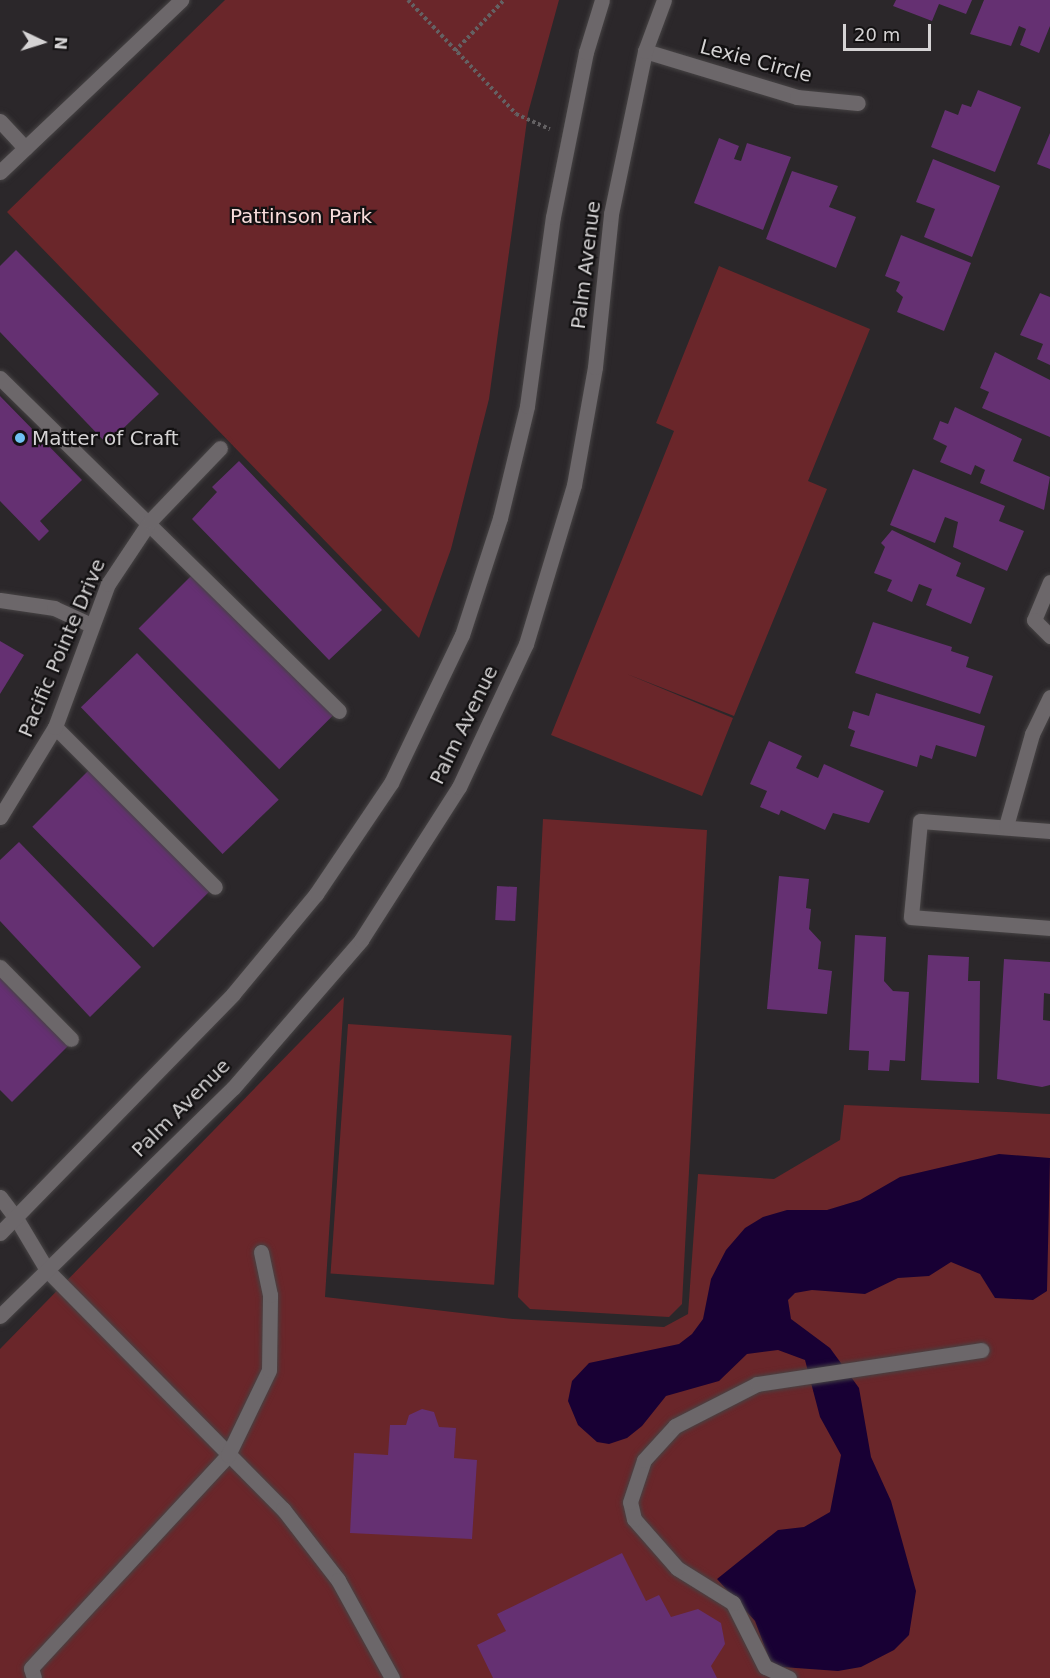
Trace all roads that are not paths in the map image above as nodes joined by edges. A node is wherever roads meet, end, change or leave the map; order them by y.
1 (181, 0) edge
2 (602, 0) edge
3 (664, 0) edge
4 (645, 51) junction
5 (858, 103) dead end
6 (0, 121) edge
7 (25, 148) junction
8 (0, 172) edge
9 (0, 378) edge
10 (220, 448) dead end
11 (150, 521) junction
12 (1050, 582) edge
13 (0, 600) edge
14 (91, 625) junction
15 (1050, 636) edge
16 (1050, 697) edge
17 (339, 711) dead end
18 (55, 727) junction
19 (0, 817) edge
20 (1006, 826) junction
21 (1050, 831) edge
22 (215, 887) dead end
23 (1050, 928) edge
24 (0, 967) edge
25 (70, 1039) dead end
26 (0, 1197) edge
27 (16, 1218) junction
28 (0, 1233) edge
29 (261, 1252) dead end
30 (47, 1270) junction
31 (0, 1316) edge
32 (981, 1350) dead end
33 (228, 1455) junction
34 (34, 1678) edge
35 (392, 1678) edge
36 (789, 1678) edge

1 - 7 street
2 - 27 street, Palm Avenue
3 - 4 street, Palm Avenue
4 - 5 street, Lexie Circle
4 - 30 street, Palm Avenue
6 - 7 street
7 - 8 street
9 - 11 street
10 - 11 street, Pacific Pointe Drive
11 - 14 street, Pacific Pointe Drive
11 - 17 street
12 - 15 street
13 - 14 street
14 - 18 street, Pacific Pointe Drive
16 - 20 street
18 - 19 street, Pacific Pointe Drive
18 - 22 street
20 - 21 street
20 - 23 street
24 - 25 street
26 - 27 street
27 - 28 street, Palm Avenue
27 - 30 street
29 - 33 street
30 - 31 street, Palm Avenue
30 - 33 street
32 - 36 street
33 - 34 street
33 - 35 street

